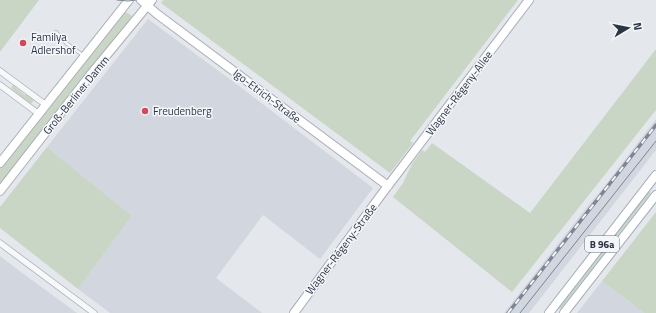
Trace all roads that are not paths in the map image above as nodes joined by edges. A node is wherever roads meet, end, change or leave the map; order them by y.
1 (129, 0) edge
2 (141, 0) edge
3 (529, 0) edge
4 (150, 3) edge
5 (56, 32) dead end
6 (85, 56) junction
7 (0, 71) edge
8 (0, 85) edge
9 (46, 105) junction
10 (39, 114) junction
11 (0, 163) edge
12 (656, 175) edge
13 (388, 186) junction
14 (0, 190) edge
15 (656, 195) edge
16 (0, 243) edge
17 (94, 313) edge
18 (294, 313) edge
19 (549, 313) edge
20 (564, 313) edge

1 - 6 main road, Groß-Berliner Damm
2 - 4 main road, Igo-Etrich-Straße
3 - 13 main road, Wagner-Régeny-Allee
4 - 13 main road, Igo-Etrich-Straße
4 - 14 main road, Groß-Berliner Damm
5 - 6 lane
6 - 9 main road, Groß-Berliner Damm
7 - 9 street
8 - 10 street
9 - 10 main road, Groß-Berliner Damm
10 - 11 main road, Groß-Berliner Damm
12 - 19 main road, B 96a
13 - 18 main road, Wagner-Régeny-Straße
15 - 20 main road, B 96a
16 - 17 street

